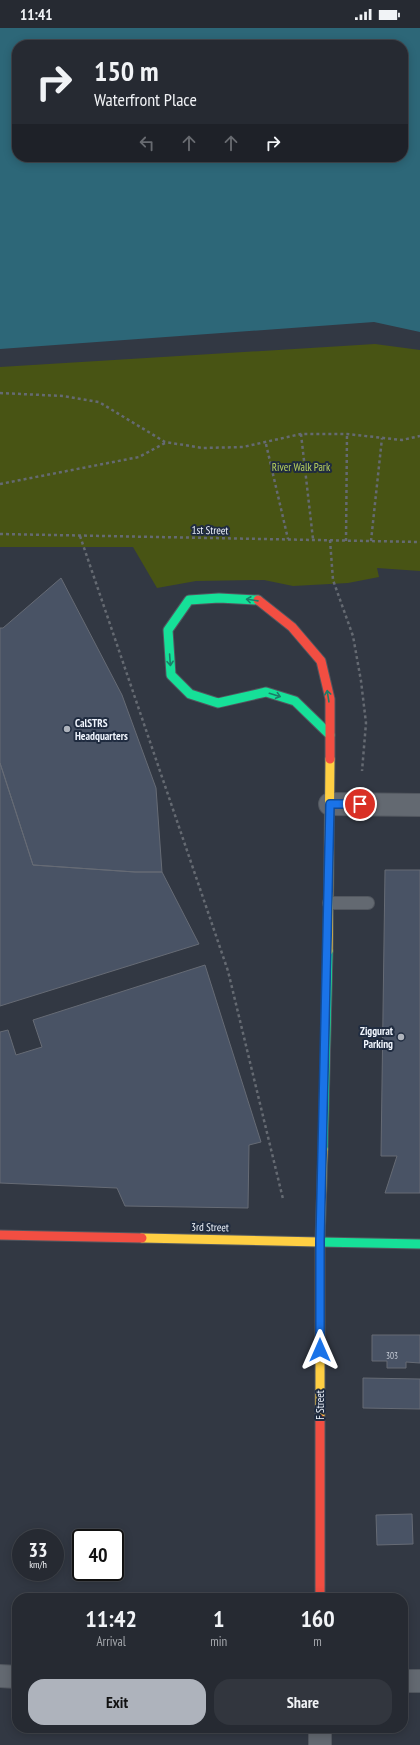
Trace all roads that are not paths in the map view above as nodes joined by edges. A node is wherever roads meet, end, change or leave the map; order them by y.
1 (330, 735) junction
2 (330, 804) junction
3 (420, 805) edge
4 (329, 902) junction
5 (368, 903) dead end
6 (0, 1235) edge
7 (320, 1241) junction
8 (420, 1244) edge
9 (320, 1593) edge
10 (0, 1676) edge
11 (12, 1677) edge
12 (408, 1681) edge
13 (420, 1681) edge
14 (320, 1733) edge
15 (320, 1745) edge

1 -> 1 street, F Street
1 - 2 street, F Street
2 - 3 street
2 - 4 street, F Street
4 - 5 lane
4 - 7 street, F Street
6 - 7 street, 3rd Street
7 - 8 street, 3rd Street
7 - 9 street, F Street
10 - 11 street
12 - 13 street
14 - 15 street

